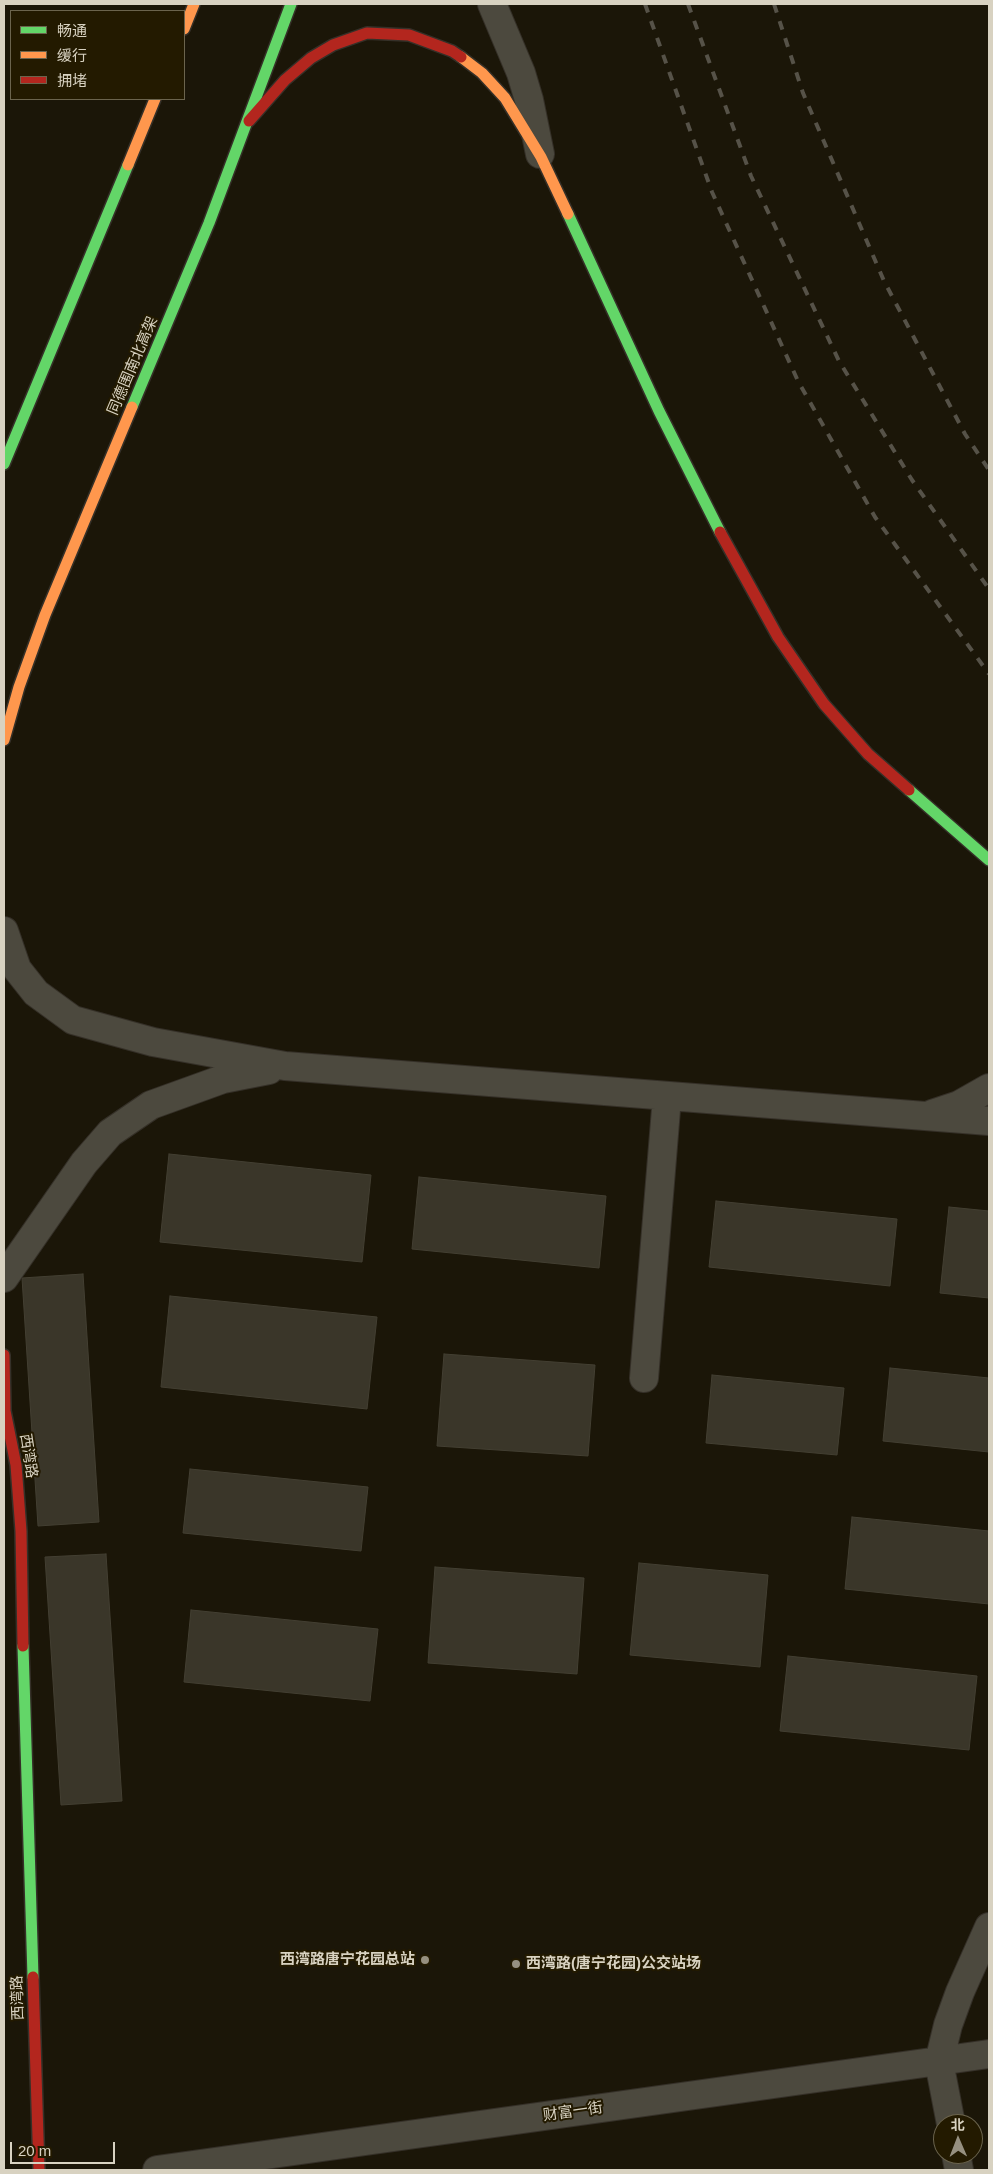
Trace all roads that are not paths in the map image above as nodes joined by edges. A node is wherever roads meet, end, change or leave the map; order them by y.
1 (194, 4) edge
2 (291, 4) edge
3 (492, 4) edge
4 (185, 26) edge
5 (155, 100) edge
6 (249, 121) junction
7 (541, 158) junction
8 (4, 464) edge
9 (4, 740) edge
10 (989, 860) edge
11 (4, 931) edge
12 (285, 1066) junction
13 (989, 1088) edge
14 (667, 1096) junction
15 (924, 1116) junction
16 (989, 1121) edge
17 (4, 1278) edge
18 (4, 1355) edge
19 (644, 1378) dead end
20 (4, 1408) edge
21 (989, 1927) edge
22 (989, 2054) edge
23 (939, 2062) junction
24 (949, 2114) edge
25 (39, 2170) edge
26 (157, 2170) edge

1 - 4 main road
2 - 6 main road, 同德围南北高架
3 - 7 street
5 - 8 main road
6 - 7 main road
6 - 9 main road, 同德围南北高架
7 - 10 main road
11 - 12 street
12 - 14 street
12 - 17 street
13 - 15 street
14 - 15 street
14 - 19 street
15 - 16 street
18 - 20 main road, 西湾路
20 - 25 main road, 西湾路
21 - 23 street
22 - 23 street, 财富一街
23 - 24 street
23 - 26 street, 财富一街

